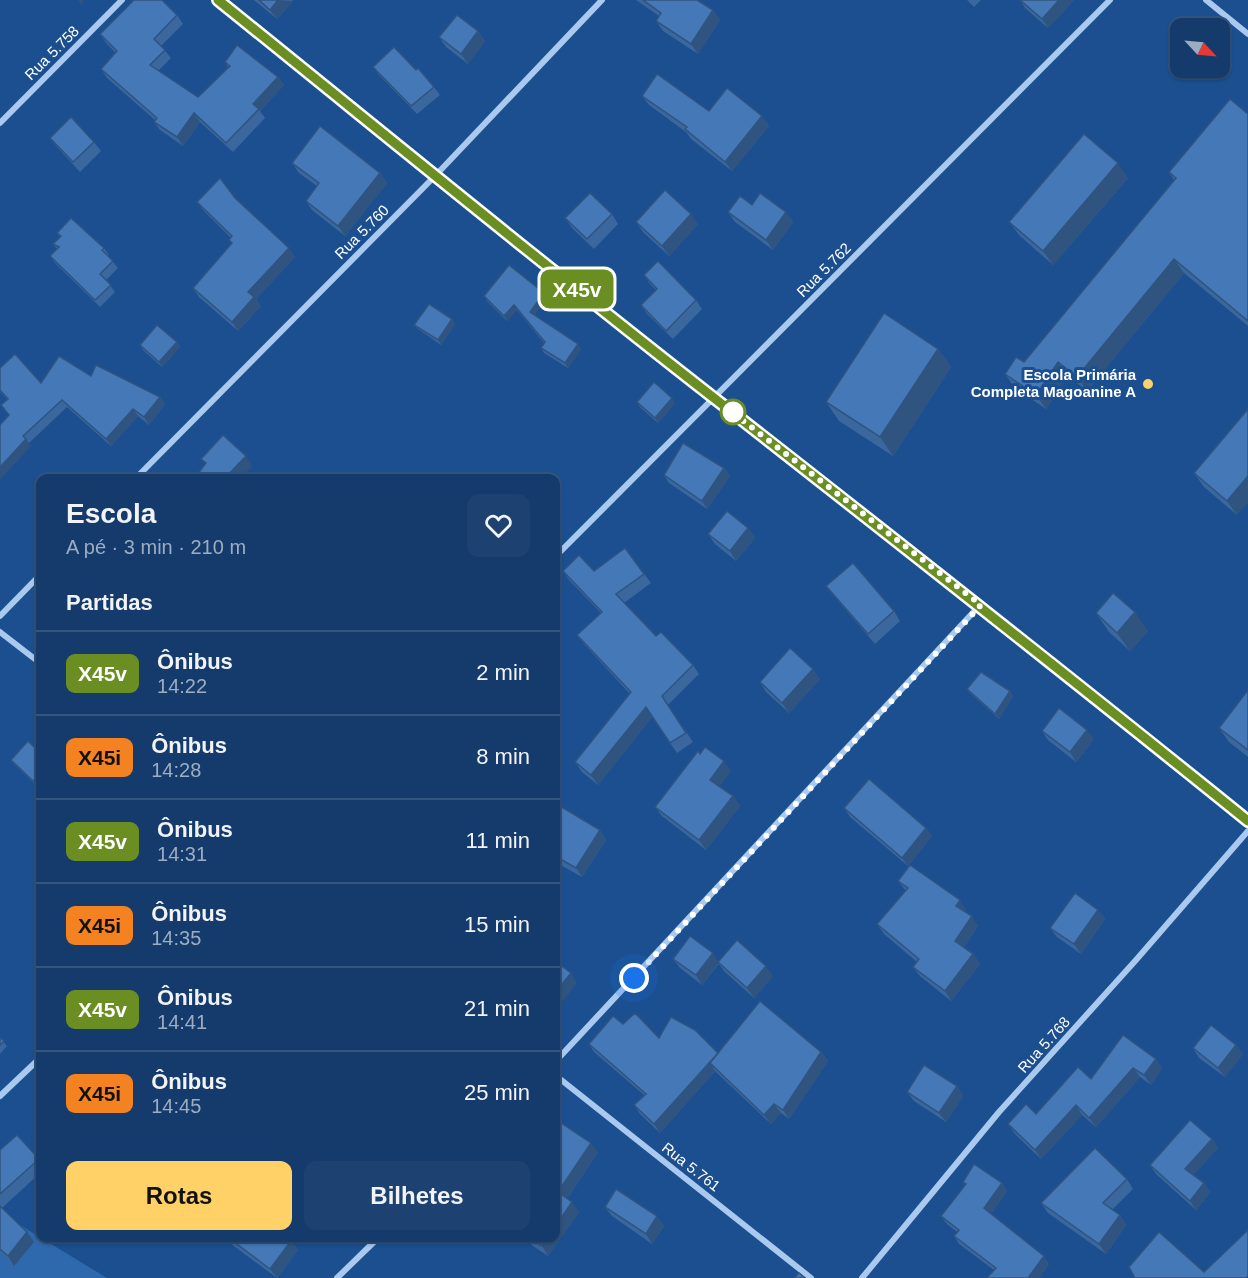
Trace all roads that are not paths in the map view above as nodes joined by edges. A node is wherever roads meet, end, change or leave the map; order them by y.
1 (122, 0) edge
2 (218, 0) edge
3 (602, 0) edge
4 (1110, 0) edge
5 (1206, 0) edge
6 (1248, 34) edge
7 (0, 123) edge
8 (435, 176) junction
9 (714, 398) junction
10 (140, 474) edge
11 (560, 553) edge
12 (36, 579) edge
13 (981, 605) junction
14 (0, 616) edge
15 (0, 632) edge
16 (36, 660) edge
17 (1248, 821) edge
18 (1248, 831) edge
19 (560, 1057) edge
20 (36, 1062) edge
21 (560, 1079) edge
22 (0, 1096) edge
23 (374, 1242) edge
24 (337, 1278) edge
25 (811, 1278) edge
26 (862, 1278) edge

1 - 7 street, Rua 5.758
2 - 8 street
3 - 8 street, Rua 5.760
4 - 9 street, Rua 5.762
5 - 6 street
8 - 9 street
8 - 10 street, Rua 5.760
9 - 11 street, Rua 5.762
9 - 13 street
12 - 14 street
13 - 17 street
13 - 19 street
15 - 16 street
18 - 26 street, Rua 5.768
20 - 22 street
21 - 25 street, Rua 5.761
23 - 24 street

